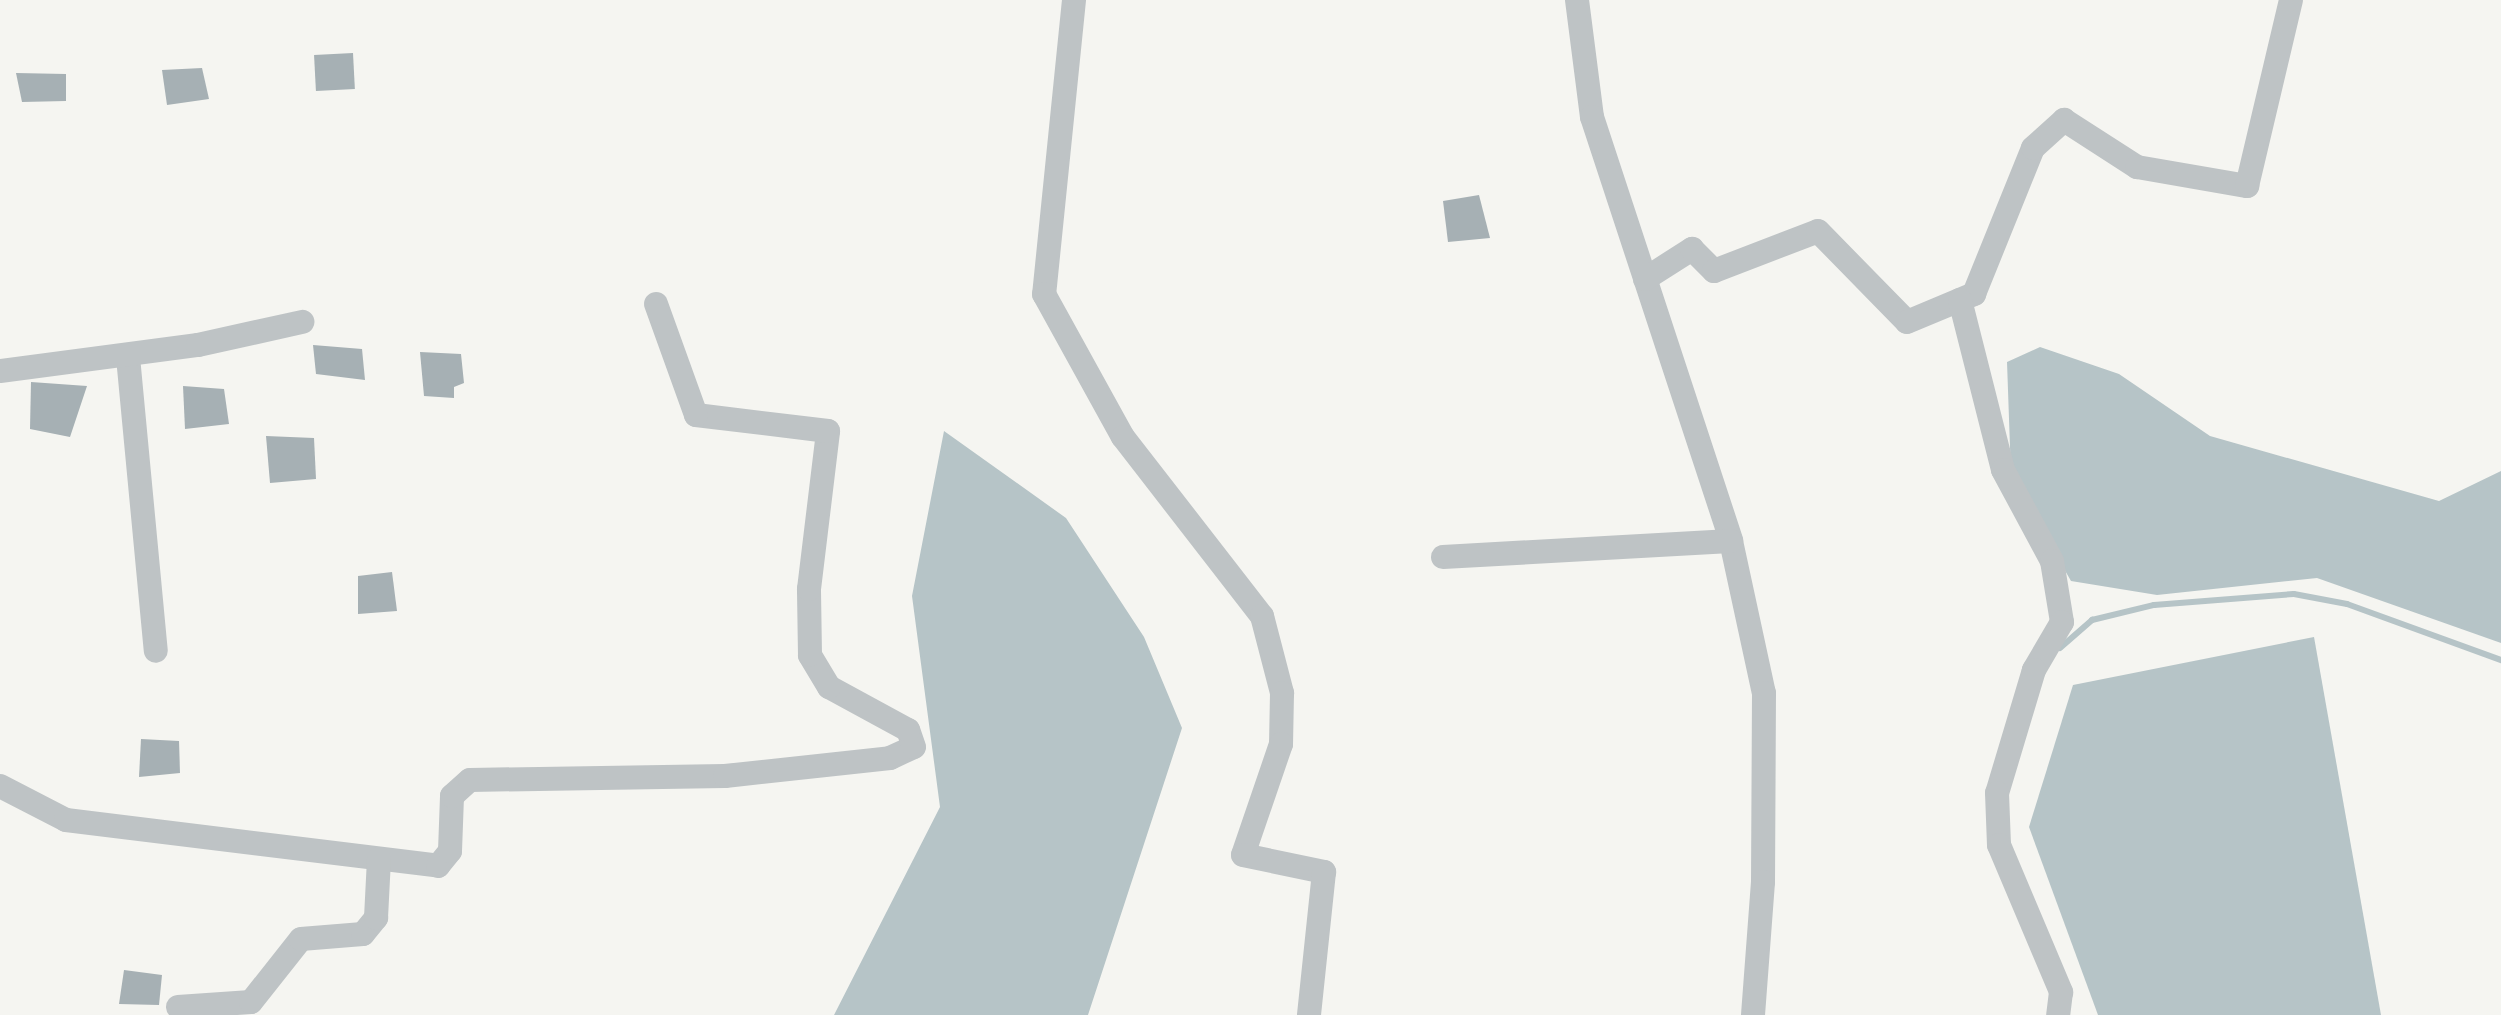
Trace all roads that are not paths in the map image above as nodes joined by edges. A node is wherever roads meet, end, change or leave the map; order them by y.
1 (1074, 0) edge
2 (1577, 0) edge
3 (2291, 0) edge
4 (1645, 279) junction
5 (1960, 300) junction
6 (656, 304) dead end
7 (302, 322) dead end
8 (128, 357) junction
9 (0, 371) edge
10 (1731, 541) junction
11 (1443, 557) dead end
12 (156, 651) dead end
13 (0, 786) edge
14 (379, 859) junction
15 (178, 1007) dead end
16 (1309, 1015) edge
17 (1753, 1015) edge
18 (2058, 1015) edge

1 - 16 street
2 - 4 street
3 - 5 street
4 - 5 street
4 - 10 street
5 - 18 street
6 - 14 street
7 - 8 street
8 - 9 street
8 - 12 street
10 - 11 street
10 - 17 street
13 - 14 street
14 - 15 street

